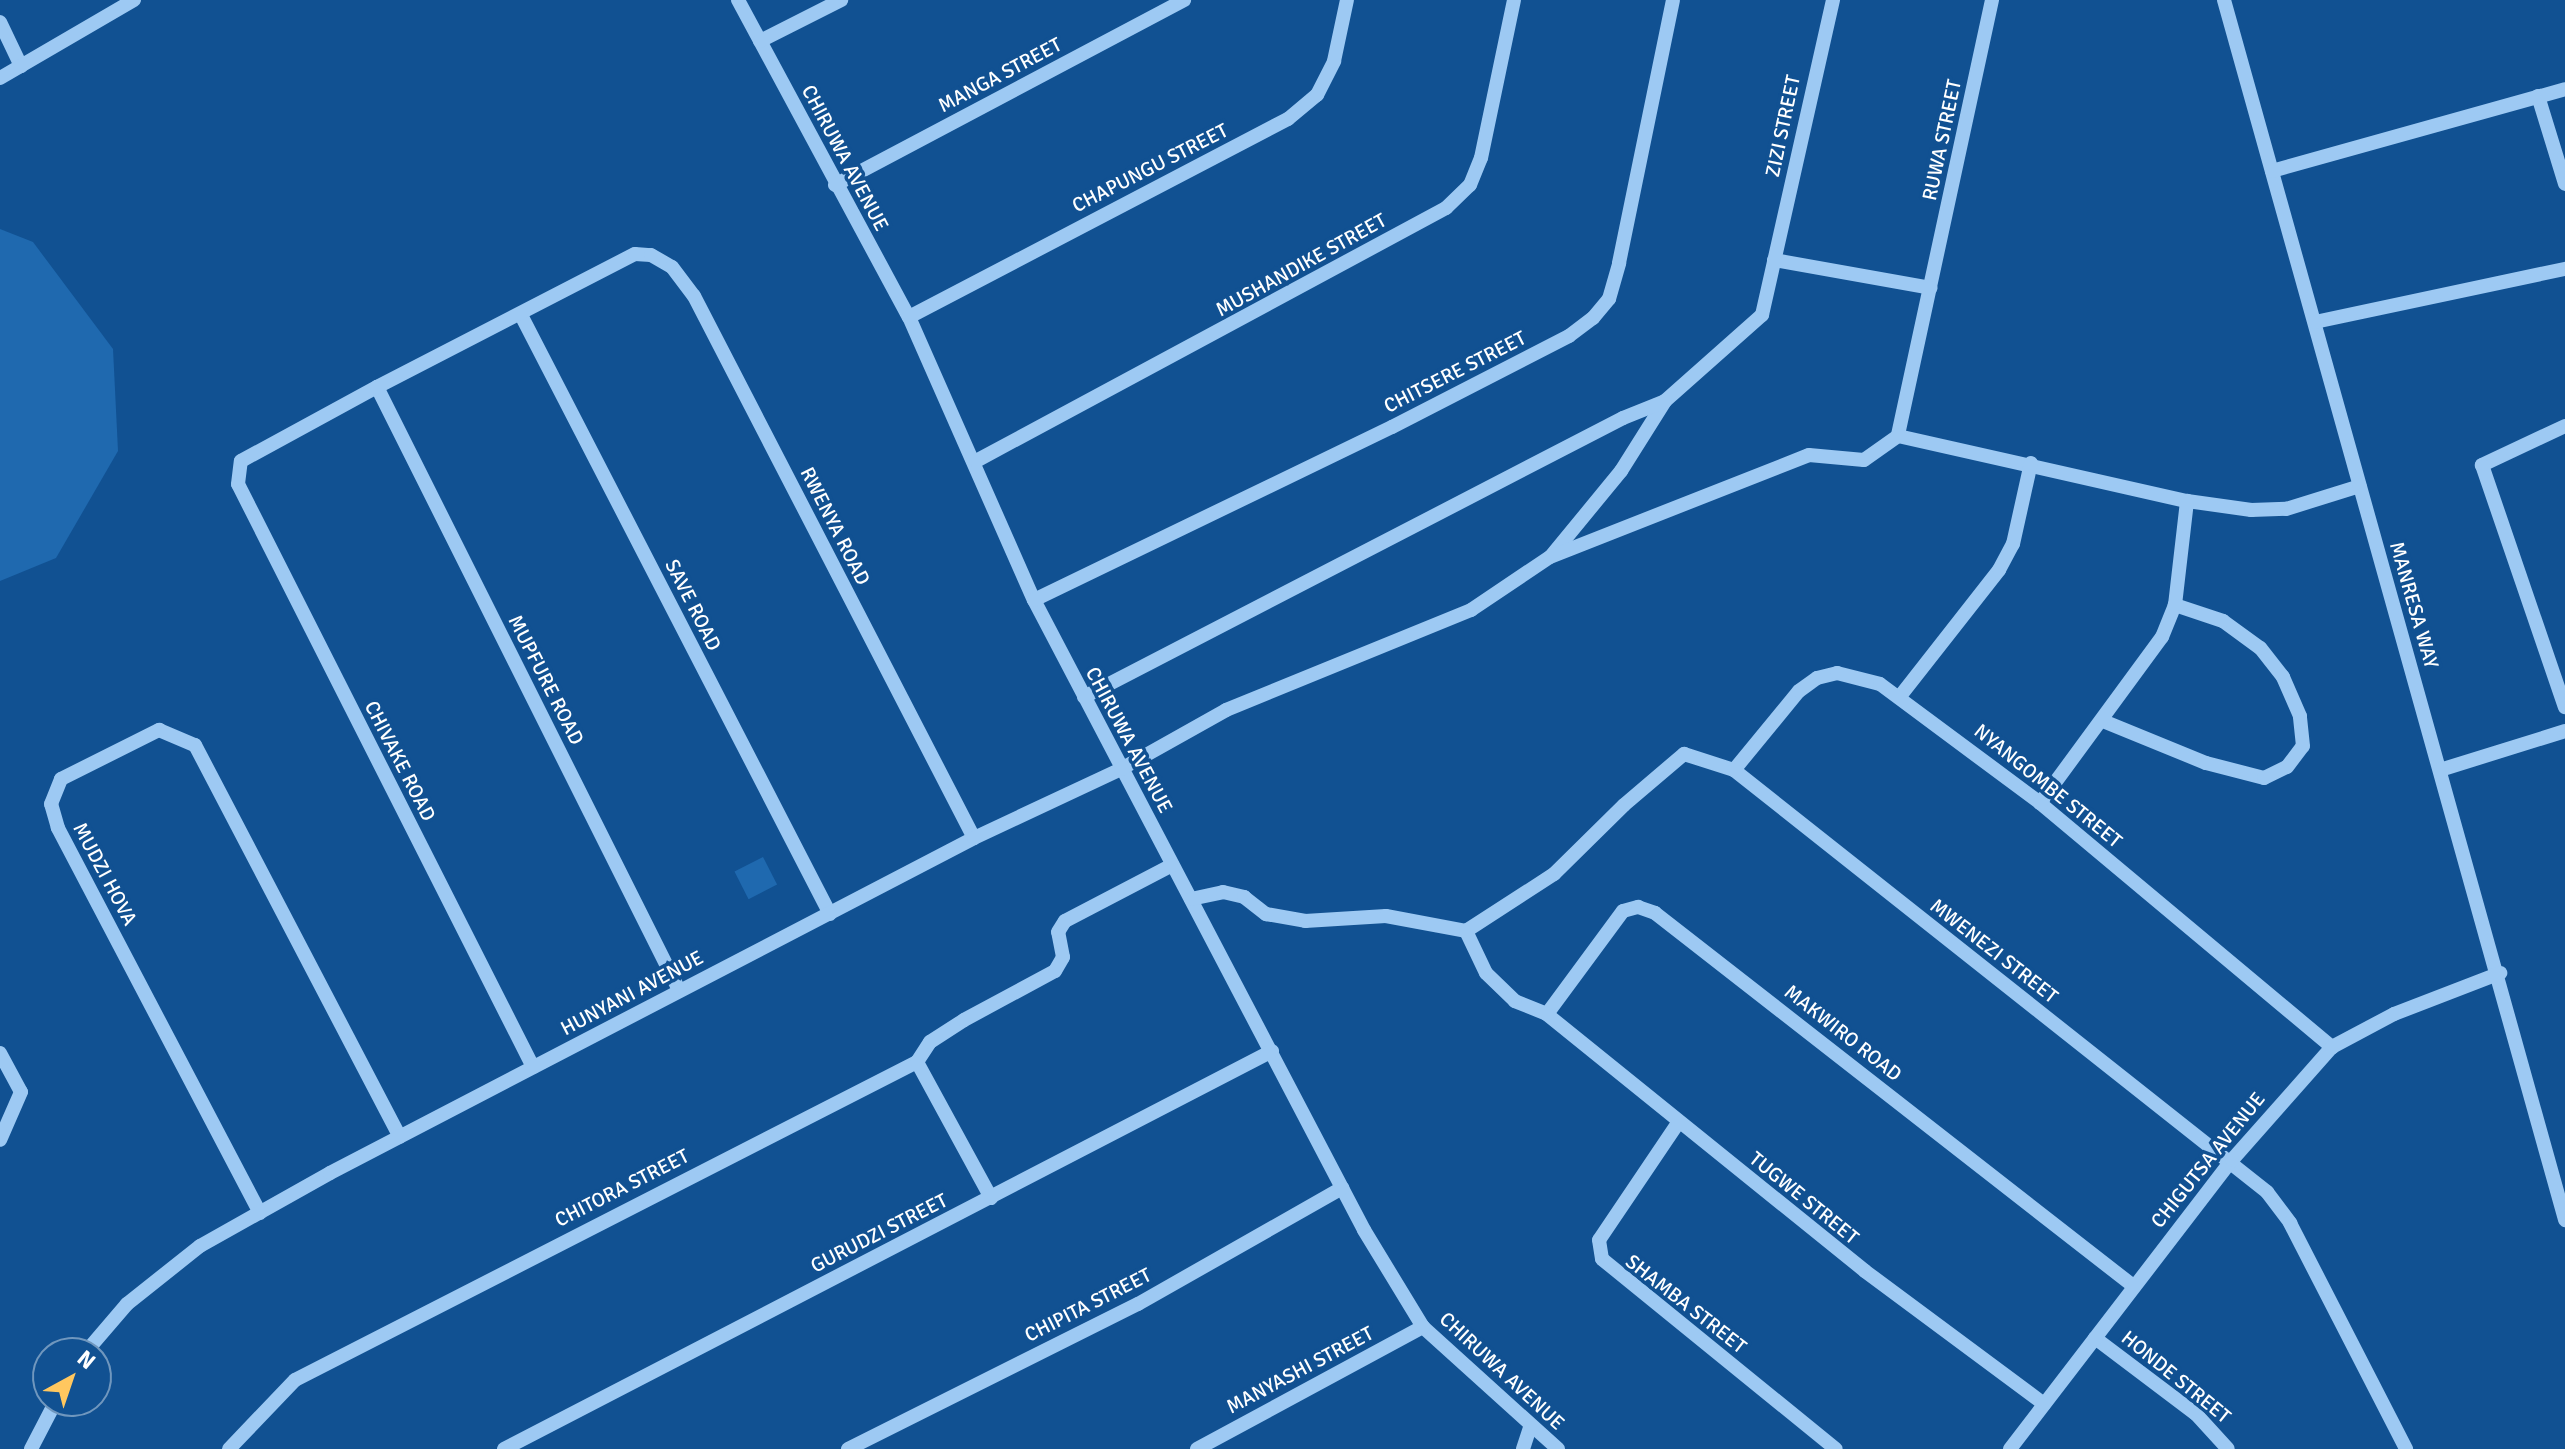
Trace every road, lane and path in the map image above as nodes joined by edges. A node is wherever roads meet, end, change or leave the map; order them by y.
1 (134, 0) edge
2 (738, 0) edge
3 (841, 0) edge
4 (1184, 0) edge
5 (1347, 0) edge
6 (1514, 0) edge
7 (1673, 0) edge
8 (1833, 0) edge
9 (1992, 0) edge
10 (2224, 0) edge
11 (0, 22) edge
12 (760, 41) junction
13 (21, 66) junction
14 (0, 78) edge
15 (2565, 89) edge
16 (2538, 96) junction
17 (2272, 171) junction
18 (2565, 184) edge
19 (835, 185) junction
20 (1774, 260) junction
21 (2565, 269) edge
22 (1931, 288) junction
23 (521, 315) junction
24 (909, 317) junction
25 (2315, 322) junction
26 (377, 387) junction
27 (1665, 401) junction
28 (2565, 426) edge
29 (1898, 436) junction
30 (976, 461) junction
31 (2031, 463) junction
32 (2360, 486) junction
33 (2187, 501) junction
34 (1550, 557) junction
35 (1034, 600) junction
36 (2175, 605) junction
37 (1901, 695) junction
38 (1084, 697) junction
39 (2565, 707) edge
40 (2103, 721) junction
41 (2565, 731) edge
42 (1121, 769) junction
43 (1734, 770) junction
44 (2440, 770) junction
45 (2040, 803) junction
46 (974, 838) junction
47 (1172, 865) junction
48 (1191, 899) junction
49 (830, 914) junction
50 (1466, 931) junction
51 (2500, 973) junction
52 (679, 990) junction
53 (1547, 1014) junction
54 (2332, 1047) junction
55 (1272, 1051) junction
56 (0, 1053) edge
57 (917, 1062) junction
58 (533, 1067) junction
59 (1678, 1123) junction
60 (400, 1137) junction
61 (0, 1140) edge
62 (2232, 1160) junction
63 (1342, 1188) junction
64 (991, 1198) junction
65 (260, 1213) junction
66 (2565, 1220) edge
67 (2132, 1285) junction
68 (1423, 1327) junction
69 (100, 1337) edge
70 (2095, 1338) junction
71 (2044, 1404) junction
72 (48, 1417) edge
73 (1530, 1428) junction
74 (31, 1449) edge
75 (229, 1449) edge
76 (504, 1449) edge
77 (848, 1449) edge
78 (1197, 1449) edge
79 (1523, 1449) edge
80 (1558, 1449) edge
81 (1836, 1449) edge
82 (2010, 1449) edge
83 (2228, 1449) edge
84 (2406, 1449) edge

1 - 13 street
2 - 12 street, CHIRUWA AVENUE
3 - 12 street
4 - 19 street, MANGA STREET
5 - 24 street, CHAPUNGU STREET
6 - 30 street, MUSHANDIKE STREET
7 - 35 street, CHITSERE STREET
8 - 20 street, ZIZI STREET
9 - 22 street, RUWA STREET
10 - 17 street, MANRESA WAY
11 - 13 street
12 - 19 street, CHIRUWA AVENUE
13 - 14 street
15 - 16 street
16 - 17 street
16 - 18 street
17 - 25 street, MANRESA WAY
19 - 24 street, CHIRUWA AVENUE
20 - 22 street
20 - 27 street, ZIZI STREET
21 - 25 street
22 - 29 street, RUWA STREET
23 - 26 street
23 - 46 street, RWENYA ROAD
23 - 49 street, SAVE ROAD
24 - 30 street, CHIRUWA AVENUE
25 - 32 street, MANRESA WAY
26 - 52 street, MUPFURE ROAD
26 - 58 street, CHIVAKE ROAD
27 - 34 street
27 - 38 street
28 - 39 street
29 - 31 street
29 - 34 street
30 - 35 street, CHIRUWA AVENUE
31 - 33 street
31 - 37 street
32 - 33 street
32 - 44 street, MANRESA WAY
33 - 36 street
34 - 42 street, HUNYANI AVENUE
35 - 38 street, CHIRUWA AVENUE
36 - 40 street
36 - 40 street
37 - 43 street, NYANGOMBE STREET
37 - 45 street, NYANGOMBE STREET
38 - 42 street, CHIRUWA AVENUE
40 - 45 street
41 - 44 street
42 - 46 street, HUNYANI AVENUE
42 - 47 street, CHIRUWA AVENUE
43 - 50 street
43 - 62 street, MWENEZI STREET
44 - 51 street, MANRESA WAY
45 - 54 street, NYANGOMBE STREET
46 - 49 street, HUNYANI AVENUE
47 - 48 street, CHIRUWA AVENUE
47 - 57 street
48 - 50 street
48 - 55 street, CHIRUWA AVENUE
49 - 52 street, HUNYANI AVENUE
50 - 53 street, TUGWE STREET
51 - 54 street, CHIGUTSA AVENUE
51 - 66 street, MANRESA WAY
52 - 58 street, HUNYANI AVENUE
53 - 59 street, TUGWE STREET
53 - 67 street, MAKWIRO ROAD
54 - 62 street, CHIGUTSA AVENUE
55 - 63 street, CHIRUWA AVENUE
55 - 64 street, GURUDZI STREET
56 - 61 street
57 - 64 street
57 - 75 street, CHITORA STREET
58 - 60 street, HUNYANI AVENUE
59 - 71 street, TUGWE STREET
59 - 81 street, SHAMBA STREET
60 - 65 street, HUNYANI AVENUE
60 - 65 street, MUDZI HOVA
62 - 67 street, CHIGUTSA AVENUE
62 - 84 street, MWENEZI STREET
63 - 68 street, CHIRUWA AVENUE
63 - 77 street, CHIPITA STREET
64 - 76 street, GURUDZI STREET
65 - 69 street, HUNYANI AVENUE
67 - 70 street, CHIGUTSA AVENUE
68 - 73 street, CHIRUWA AVENUE
68 - 78 street, MANYASHI STREET
70 - 71 street, CHIGUTSA AVENUE
70 - 83 street, HONDE STREET
71 - 82 street, CHIGUTSA AVENUE
72 - 74 street
73 - 79 street
73 - 80 street, CHIRUWA AVENUE

